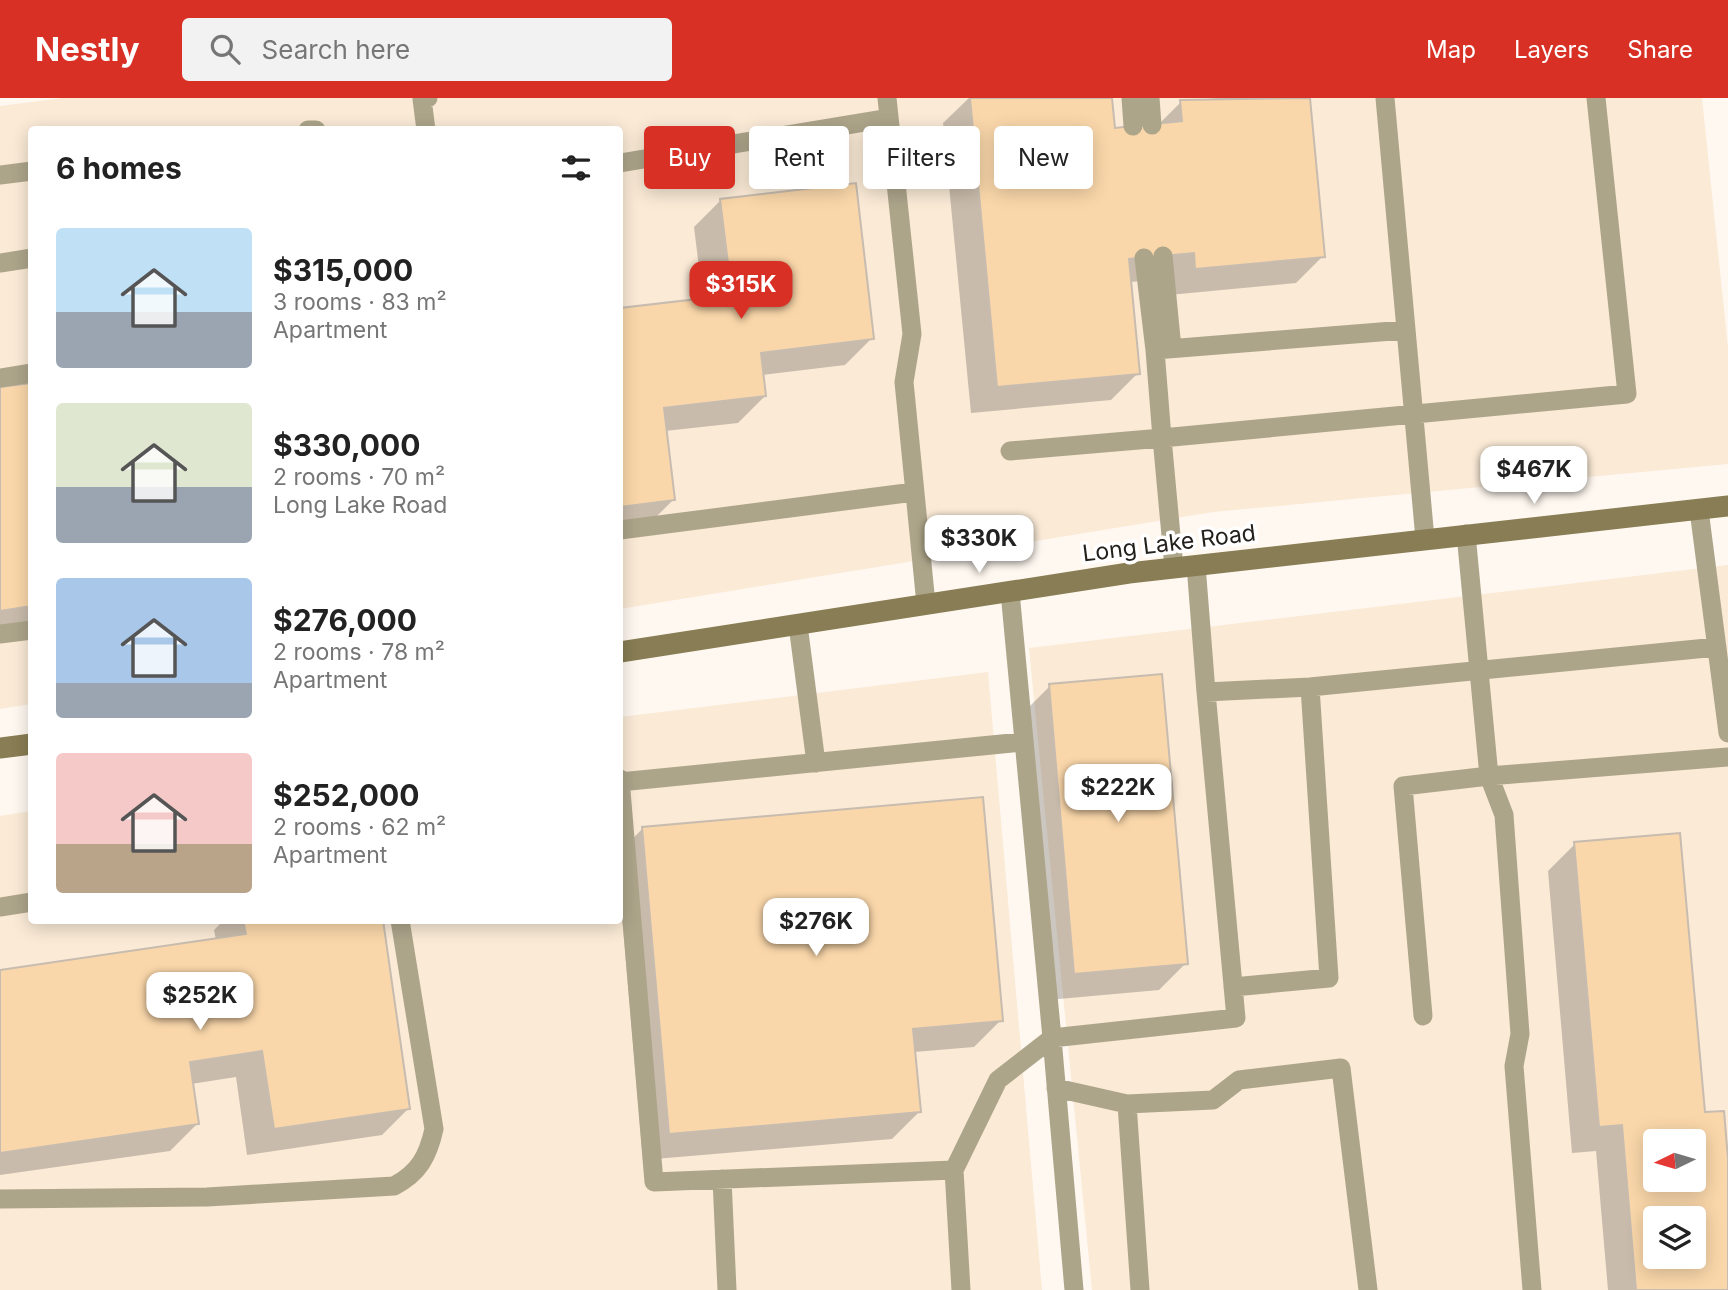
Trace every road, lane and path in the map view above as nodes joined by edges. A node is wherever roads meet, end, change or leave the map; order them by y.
1 (428, 98) edge
2 (887, 98) edge
3 (1131, 98) edge
4 (1150, 98) edge
5 (1385, 98) edge
6 (1596, 98) edge
7 (889, 118) junction
8 (425, 126) edge
9 (623, 162) edge
10 (28, 172) edge
11 (0, 175) edge
12 (1153, 257) dead end
13 (28, 259) edge
14 (0, 263) edge
15 (1405, 330) junction
16 (1163, 350) junction
17 (28, 374) edge
18 (0, 378) edge
19 (1413, 414) junction
20 (1162, 438) junction
21 (1010, 450) dead end
22 (914, 492) junction
23 (1728, 506) edge
24 (1699, 510) junction
25 (623, 530) edge
26 (1466, 534) junction
27 (1426, 538) junction
28 (1196, 565) junction
29 (1174, 568) junction
30 (1010, 592) junction
31 (926, 604) junction
32 (798, 625) junction
33 (28, 630) edge
34 (0, 634) edge
35 (1717, 647) junction
36 (623, 652) edge
37 (1480, 671) junction
38 (1310, 687) junction
39 (1206, 692) junction
40 (1728, 733) edge
41 (1022, 742) junction
42 (28, 744) edge
43 (0, 748) edge
44 (1728, 757) edge
45 (816, 763) junction
46 (1489, 776) junction
47 (623, 781) edge
48 (623, 816) edge
49 (28, 903) edge
50 (0, 907) edge
51 (401, 924) edge
52 (1233, 987) junction
53 (1423, 1016) dead end
54 (1052, 1038) junction
55 (1056, 1088) junction
56 (1127, 1104) junction
57 (954, 1170) junction
58 (722, 1179) junction
59 (0, 1199) edge
60 (727, 1290) edge
61 (961, 1290) edge
62 (1074, 1290) edge
63 (1140, 1290) edge
64 (1368, 1290) edge
65 (1532, 1290) edge

1 - 8 lane
2 - 7 lane
3 - 4 lane
5 - 15 lane
6 - 19 lane
7 - 9 lane
7 - 22 lane
10 - 11 lane
12 - 16 lane
13 - 14 lane
15 - 16 lane
15 - 19 lane
16 - 20 lane
17 - 18 lane
19 - 20 lane
19 - 27 lane
20 - 21 lane
20 - 29 lane
22 - 25 lane
22 - 31 lane
23 - 24 street, Long Lake Road
24 - 26 street, Long Lake Road
24 - 35 lane
26 - 27 street, Long Lake Road
26 - 37 lane
27 - 28 street, Long Lake Road
28 - 29 street, Long Lake Road
28 - 39 lane
29 - 30 street, Long Lake Road
30 - 31 street, Long Lake Road
30 - 41 lane
31 - 32 street, Long Lake Road
32 - 36 street, Long Lake Road
32 - 45 lane
33 - 34 lane
35 - 37 lane
35 - 40 lane
37 - 38 lane
37 - 46 lane
38 - 39 lane
38 - 52 lane
39 - 52 lane
41 - 45 lane
41 - 54 lane
42 - 43 street
44 - 46 lane
45 - 47 lane
46 - 53 lane
46 - 65 lane
48 - 58 lane
49 - 50 lane
51 - 59 lane
52 - 54 lane
54 - 55 lane
54 - 57 lane
55 - 56 lane
55 - 62 lane
56 - 63 lane
56 - 64 lane
57 - 58 lane
57 - 61 lane
58 - 60 lane

